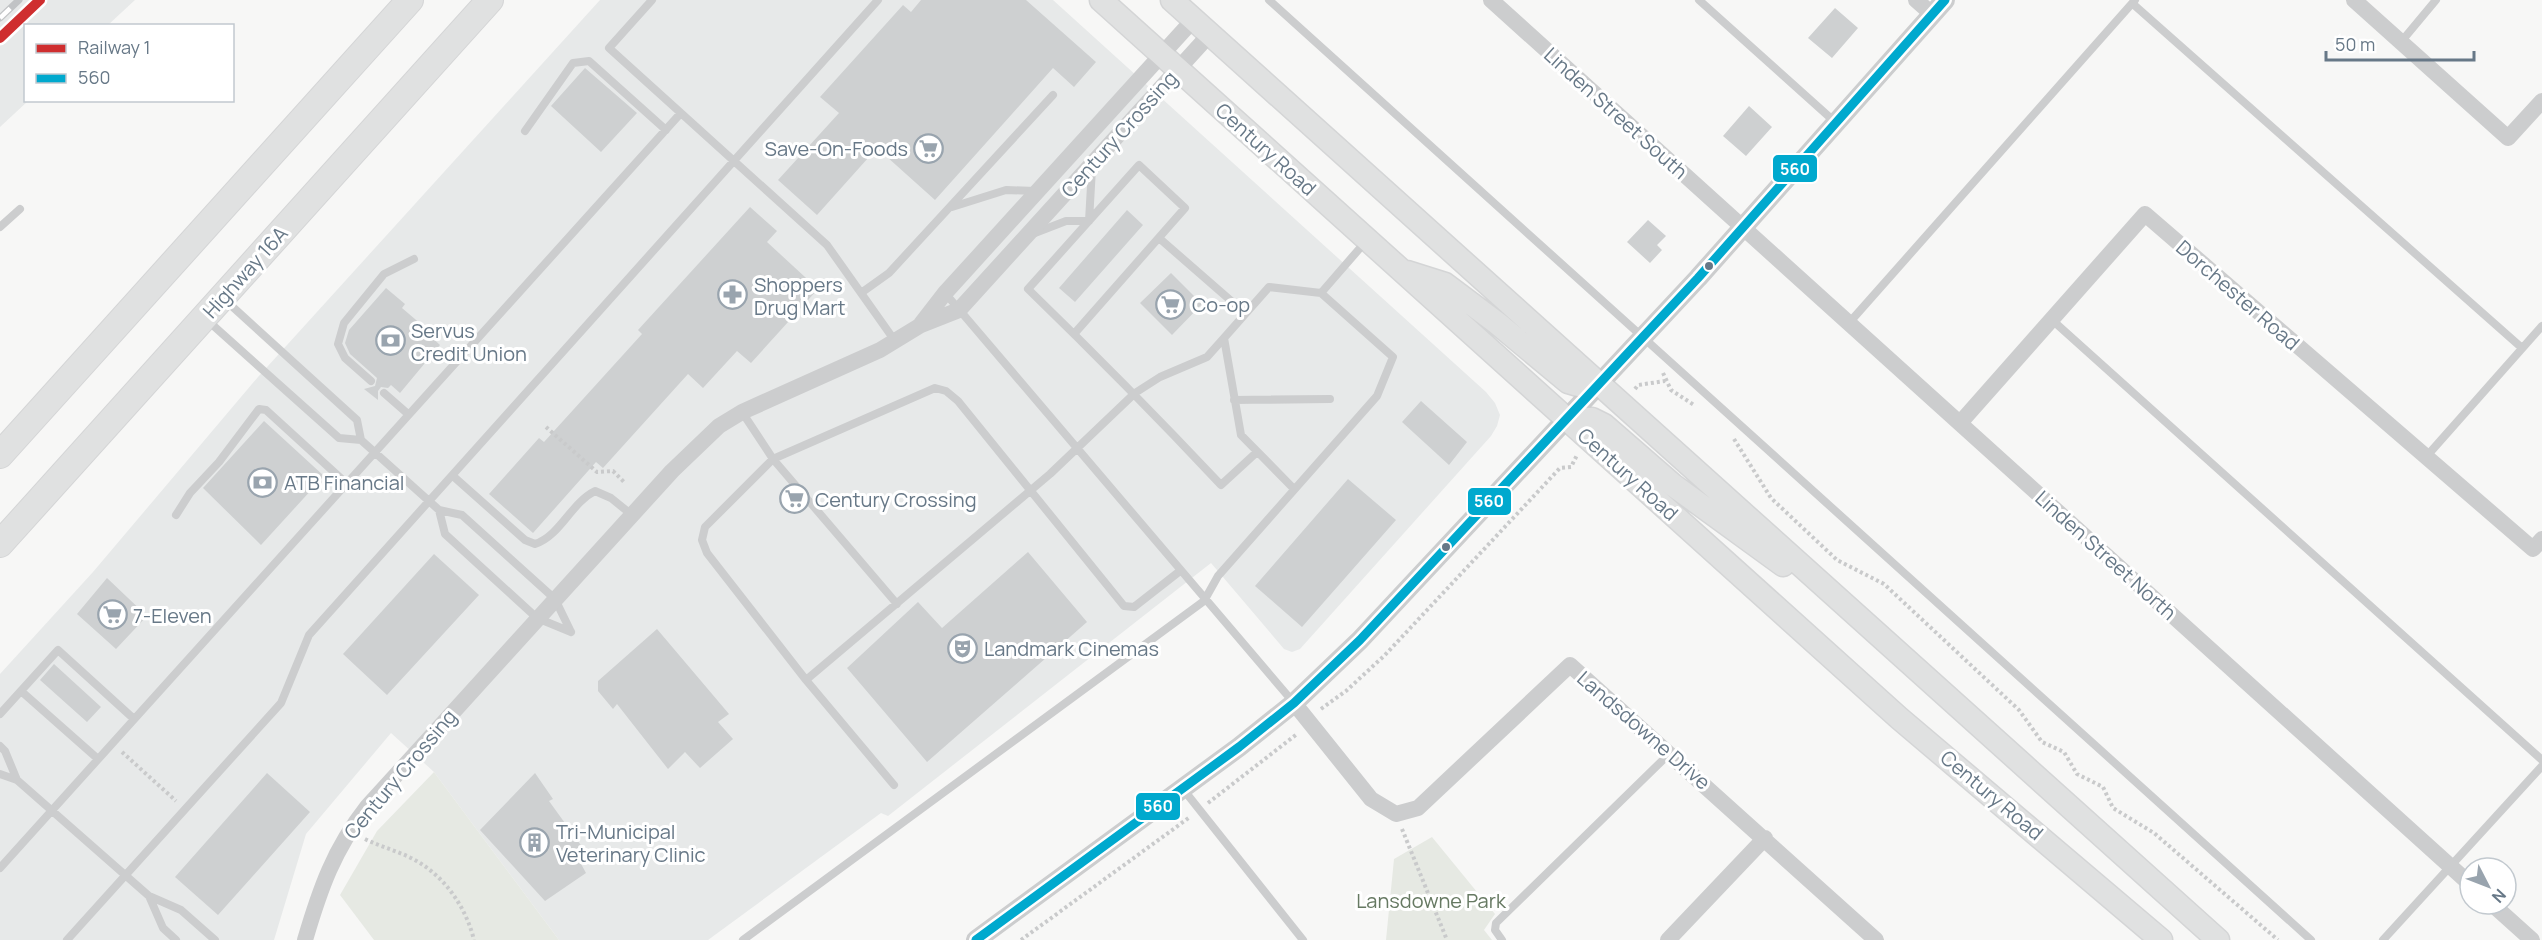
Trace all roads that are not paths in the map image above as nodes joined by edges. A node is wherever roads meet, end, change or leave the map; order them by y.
1 (410, 0) edge
2 (490, 0) edge
3 (652, 0) edge
4 (878, 0) edge
5 (1101, 0) edge
6 (1172, 0) edge
7 (1269, 0) edge
8 (1491, 0) edge
9 (1699, 0) edge
10 (1916, 0) edge
11 (2354, 0) edge
12 (2436, 0) edge
13 (2134, 2) edge
14 (1939, 7) edge
15 (1202, 27) junction
16 (2400, 43) junction
17 (1170, 63) junction
18 (1053, 95) dead end
19 (2542, 101) edge
20 (680, 114) junction
21 (1835, 122) junction
22 (666, 130) junction
23 (525, 131) dead end
24 (734, 161) junction
25 (1092, 164) junction
26 (1038, 192) junction
27 (950, 208) junction
28 (20, 209) dead end
29 (1089, 221) junction
30 (1742, 227) junction
31 (0, 228) edge
32 (1026, 237) junction
33 (1159, 238) junction
34 (1367, 240) junction
35 (414, 258) dead end
36 (1399, 269) junction
37 (861, 292) junction
38 (945, 293) junction
39 (1321, 293) junction
40 (222, 298) junction
41 (959, 310) junction
42 (1245, 313) junction
43 (204, 318) junction
44 (2051, 319) junction
45 (1849, 323) junction
46 (921, 325) junction
47 (2542, 326) edge
48 (1074, 334) junction
49 (1643, 336) junction
50 (1224, 338) junction
51 (895, 341) junction
52 (2522, 348) junction
53 (371, 381) dead end
54 (1600, 382) junction
55 (384, 393) dead end
56 (1135, 393) junction
57 (1330, 399) dead end
58 (1234, 400) junction
59 (742, 412) junction
60 (408, 414) junction
61 (1566, 418) junction
62 (1960, 423) junction
63 (361, 440) junction
64 (1077, 450) junction
65 (374, 452) junction
66 (1257, 452) junction
67 (0, 455) edge
68 (2426, 458) junction
69 (773, 459) junction
70 (453, 476) junction
71 (346, 483) junction
72 (1294, 489) junction
73 (1031, 490) junction
74 (430, 502) junction
75 (439, 510) junction
76 (176, 515) dead end
77 (632, 515) junction
78 (2542, 539) edge
79 (0, 543) edge
80 (1180, 571) junction
81 (555, 599) junction
82 (1204, 600) junction
83 (897, 604) junction
84 (537, 618) junction
85 (1879, 635) junction
86 (806, 680) junction
87 (21, 690) junction
88 (1293, 703) junction
89 (0, 714) edge
90 (134, 719) junction
91 (0, 746) edge
92 (1671, 753) junction
93 (98, 759) junction
94 (2542, 760) edge
95 (2542, 766) edge
96 (0, 774) edge
97 (17, 780) junction
98 (894, 784) dead end
99 (1183, 789) junction
100 (52, 810) junction
101 (1765, 838) junction
102 (2450, 866) junction
103 (0, 868) edge
104 (2458, 873) edge
105 (126, 876) junction
106 (149, 896) junction
107 (2505, 916) edge
108 (1874, 939) edge
109 (67, 940) edge
110 (176, 940) edge
111 (215, 940) edge
112 (305, 940) edge
113 (743, 940) edge
114 (976, 940) edge
115 (1303, 940) edge
116 (1502, 940) edge
117 (1668, 940) edge
118 (2161, 940) edge
119 (2218, 940) edge
120 (2310, 940) edge
121 (2383, 940) edge
122 (2532, 940) edge

1 - 67 main road
2 - 40 main road, Highway 16A
3 - 20 lane
4 - 24 lane
5 - 17 main road, Century Road
6 - 15 main road
7 - 49 lane
8 - 30 street, Linden Street South
9 - 21 lane
10 - 14 street
11 - 16 street
12 - 16 lane
13 - 45 lane
13 - 52 lane
14 - 21 street
15 - 17 street, Century Crossing
15 - 54 main road
16 - 19 street
17 - 25 street, Century Crossing
17 - 26 street, Century Crossing
17 - 34 main road, Century Road
18 - 27 lane
20 - 22 lane
20 - 24 lane
21 - 30 street
22 - 23 lane
22 - 60 lane
24 - 37 lane
24 - 70 lane
25 - 29 lane
25 - 32 street, Century Crossing
26 - 27 lane
26 - 38 street, Century Crossing
27 - 37 lane
28 - 31 lane
29 - 32 lane
29 - 33 lane
29 - 48 lane
30 - 45 street, Linden Street North
30 - 49 street
32 - 41 street, Century Crossing
33 - 42 lane
33 - 48 lane
34 - 36 main road, Century Road
34 - 39 lane
35 - 53 lane
36 - 54 main road
36 - 61 main road, Century Road
37 - 51 lane
38 - 41 lane
38 - 46 street, Century Crossing
39 - 42 lane
39 - 72 lane
40 - 43 main road, Highway 16A
40 - 63 lane
41 - 46 street, Century Crossing
41 - 64 lane
42 - 50 lane
43 - 63 lane
43 - 79 main road, Highway 16A
44 - 62 street, Dorchester Road
44 - 68 street, Dorchester Road
44 - 94 lane
45 - 62 street, Linden Street North
46 - 51 street, Century Crossing
47 - 52 lane
48 - 56 lane
49 - 54 street
49 - 120 lane
50 - 56 lane
50 - 58 lane
51 - 59 street, Century Crossing
52 - 68 lane
54 - 61 street
54 - 85 main road
55 - 60 lane
56 - 64 lane
56 - 66 lane
57 - 58 lane
58 - 66 lane
59 - 69 lane
59 - 77 street, Century Crossing
60 - 65 lane
61 - 85 main road
61 - 88 street
61 - 118 main road, Century Road
62 - 102 street, Linden Street North
63 - 65 lane
64 - 73 lane
64 - 80 lane
65 - 71 lane
65 - 74 lane
66 - 72 lane
68 - 78 street, Dorchester Road
69 - 73 lane
69 - 83 lane
69 - 86 lane
70 - 74 lane
70 - 77 lane
71 - 76 lane
71 - 90 lane
72 - 82 lane
73 - 80 lane
73 - 83 lane
74 - 75 lane
74 - 105 lane
75 - 81 lane
75 - 84 lane
77 - 81 street, Century Crossing
80 - 82 lane
81 - 84 street, Century Crossing
81 - 84 lane
82 - 88 lane
82 - 113 lane
83 - 86 lane
84 - 112 street, Century Crossing
85 - 119 main road
86 - 98 lane
87 - 89 lane
87 - 90 lane
87 - 93 lane
88 - 92 street, Landsdowne Drive
88 - 99 street
90 - 93 lane
91 - 97 lane
92 - 101 street, Landsdowne Drive
92 - 116 lane
93 - 100 lane
95 - 102 lane
96 - 97 lane
97 - 100 lane
99 - 114 street
99 - 115 lane
100 - 103 lane
100 - 105 lane
101 - 108 street, Landsdowne Drive
101 - 117 street
102 - 104 street, Linden Street North
102 - 121 lane
105 - 106 lane
105 - 109 lane
106 - 110 lane
106 - 111 lane
107 - 122 street

